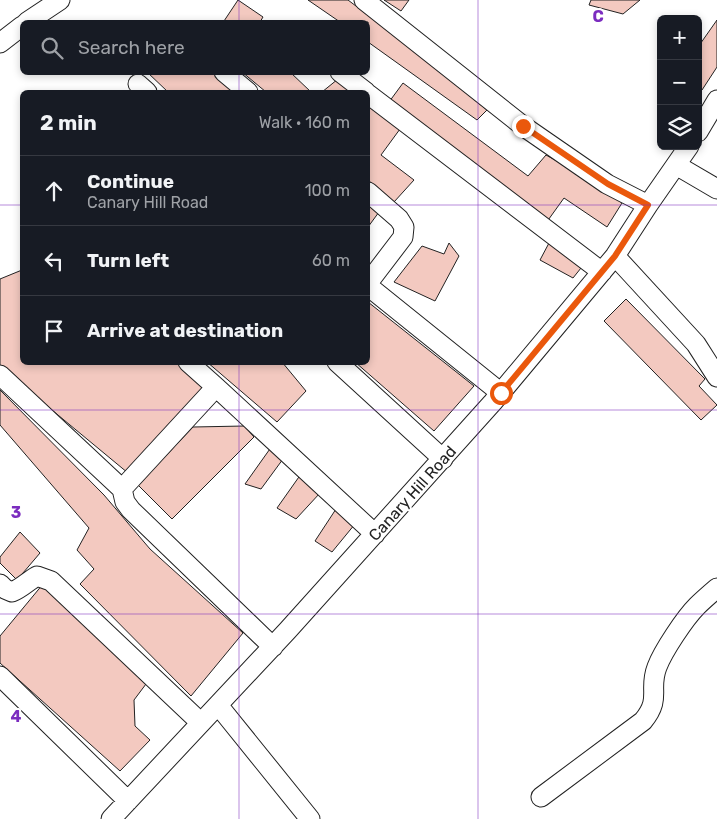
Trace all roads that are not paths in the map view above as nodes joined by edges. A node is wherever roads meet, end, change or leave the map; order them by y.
1 (60, 0) edge
2 (364, 0) edge
3 (30, 20) edge
4 (20, 28) edge
5 (0, 43) edge
6 (228, 75) edge
7 (344, 75) edge
8 (246, 90) edge
9 (363, 90) edge
10 (370, 95) edge
11 (717, 100) edge
12 (702, 125) edge
13 (686, 150) edge
14 (676, 165) junction
15 (717, 189) edge
16 (370, 194) edge
17 (648, 205) junction
18 (615, 256) junction
19 (602, 272) junction
20 (370, 282) edge
21 (370, 287) edge
22 (192, 365) edge
23 (340, 365) edge
24 (0, 375) edge
25 (717, 377) edge
26 (216, 386) junction
27 (501, 393) junction
28 (443, 458) junction
29 (122, 489) junction
30 (374, 534) junction
31 (0, 584) edge
32 (717, 588) edge
33 (272, 647) junction
34 (0, 676) edge
35 (218, 705) junction
36 (201, 723) junction
37 (542, 797) dead end
38 (128, 801) junction
39 (111, 819) edge
40 (310, 819) edge

1 - 3 street
2 - 17 street
4 - 5 street
6 - 8 street
7 - 9 street
10 - 19 street
11 - 12 street
13 - 14 street, Canary Hill Road
14 - 15 street
14 - 17 street, Canary Hill Road
16 - 20 street
17 - 18 street, Canary Hill Road
18 - 19 street, Canary Hill Road
18 - 25 street
19 - 27 street, Canary Hill Road
21 - 27 street
22 - 26 street
23 - 28 street
24 - 29 street
26 - 29 street
26 - 30 street
27 - 28 street, Canary Hill Road
28 - 30 street, Canary Hill Road
29 - 33 street
30 - 33 street, Canary Hill Road
31 - 36 street
32 - 37 street
33 - 35 street, Canary Hill Road
34 - 38 street
35 - 36 street, Canary Hill Road
35 - 40 street
36 - 38 street, Canary Hill Road
38 - 39 street, Canary Hill Road

